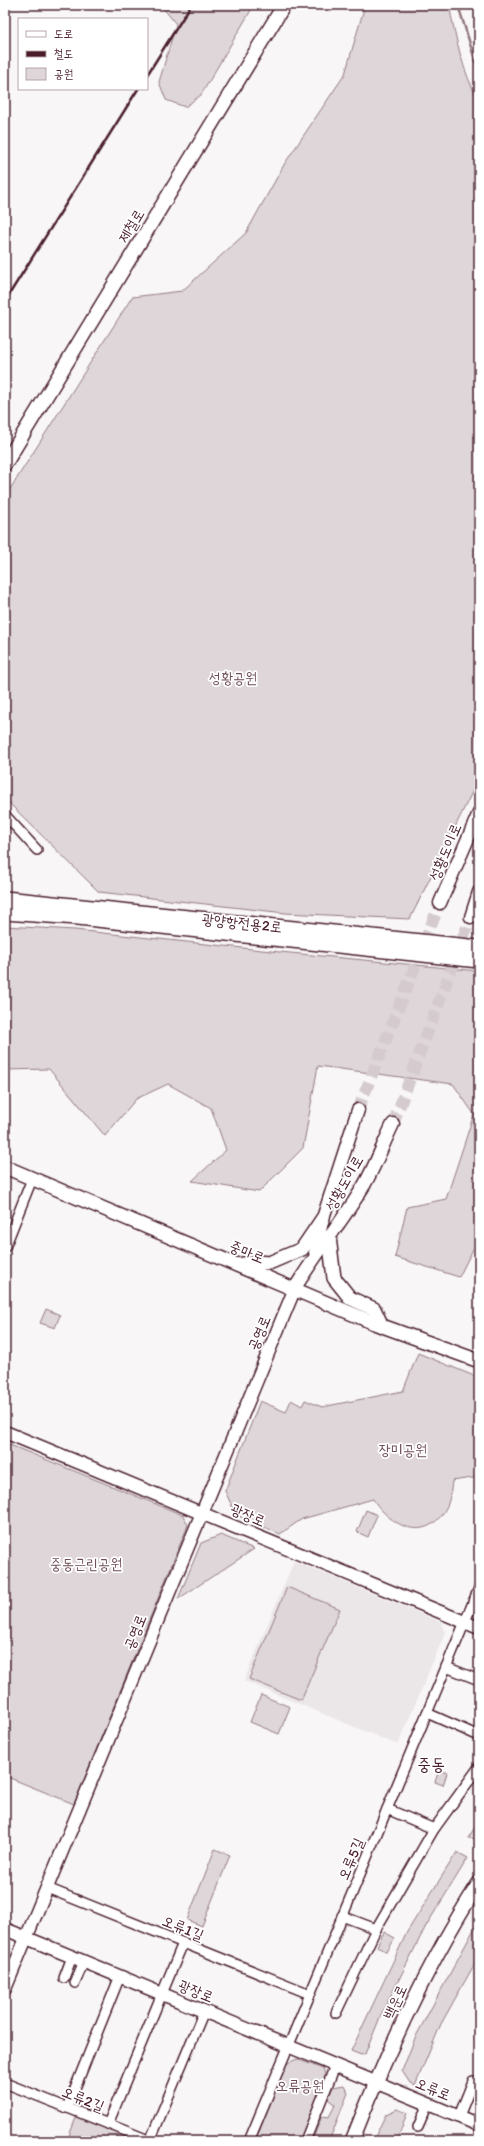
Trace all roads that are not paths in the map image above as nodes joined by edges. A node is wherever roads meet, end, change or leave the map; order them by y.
1 (284, 5) edge
2 (5, 464) edge
3 (479, 813) edge
4 (5, 815) edge
5 (37, 850) dead end
6 (479, 892) edge
7 (5, 899) edge
8 (440, 903) tunnel mouth
9 (5, 912) edge
10 (472, 917) tunnel mouth
11 (479, 948) edge
12 (479, 960) edge
13 (358, 1110) tunnel mouth
14 (394, 1124) tunnel mouth
15 (5, 1167) edge
16 (32, 1179) junction
17 (323, 1218) junction
18 (330, 1237) junction
19 (5, 1247) edge
20 (315, 1255) junction
21 (238, 1265) junction
22 (295, 1288) junction
23 (382, 1326) junction
24 (479, 1361) edge
25 (5, 1432) edge
26 (202, 1513) junction
27 (479, 1588) edge
28 (465, 1622) junction
29 (479, 1628) edge
30 (446, 1667) junction
31 (479, 1680) edge
32 (427, 1713) junction
33 (479, 1736) edge
34 (479, 1767) edge
35 (387, 1809) junction
36 (434, 1829) junction
37 (479, 1883) edge
38 (47, 1888) junction
39 (342, 1916) junction
40 (5, 1929) edge
41 (376, 1929) junction
42 (26, 1938) junction
43 (183, 1943) junction
44 (78, 1959) junction
45 (120, 1976) junction
46 (64, 1978) dead end
47 (75, 1983) dead end
48 (5, 1989) edge
49 (162, 1994) junction
50 (310, 1994) junction
51 (204, 2011) junction
52 (336, 2014) dead end
53 (288, 2046) junction
54 (336, 2066) junction
55 (473, 2081) dead end
56 (375, 2082) junction
57 (5, 2083) edge
58 (428, 2104) junction
59 (67, 2108) junction
60 (459, 2116) junction
61 (108, 2124) junction
62 (479, 2125) edge
63 (418, 2127) dead end
64 (151, 2141) edge
65 (249, 2141) edge
66 (305, 2141) edge
67 (352, 2141) edge

1 - 2 main road, 제철로
3 - 8 street, 성황도이로
4 - 5 street
6 - 10 street
7 - 11 highway, 광양항전용2로
9 - 12 highway, 광양항전용2로
13 - 17 street, 성황도이로
14 - 18 street, 성황도이로
15 - 16 main road, 중마로
16 - 19 street
16 - 21 main road, 중마로
17 - 20 street, 성황도이로
17 - 21 main road
18 - 20 street, 성황도이로
18 - 23 main road
20 - 22 street, 성황도이로
21 - 22 main road, 중마로
22 - 23 main road, 중마로
22 - 26 street, 공영로
23 - 24 main road, 중마로
25 - 26 street, 광장로
26 - 28 street, 광장로
26 - 38 street, 공영로
27 - 28 street, 오류5길
28 - 29 street, 광장로
28 - 30 street, 오류5길
30 - 31 street
30 - 32 street, 오류5길
32 - 33 street
32 - 35 street, 오류5길
34 - 36 street
35 - 36 street
35 - 39 street, 오류5길
36 - 41 street
37 - 56 main road, 백운로
38 - 42 street, 공영로
38 - 43 street, 오류1길
39 - 41 street
39 - 50 street, 오류5길
40 - 42 street, 광장로
41 - 52 street
42 - 44 street, 광장로
42 - 48 street, 공영로
43 - 49 street
43 - 50 street, 오류1길
44 - 45 street, 광장로
44 - 46 street
44 - 47 street
45 - 49 street, 광장로
45 - 59 street
49 - 51 street, 광장로
49 - 61 street
50 - 53 street, 오류5길
51 - 53 street, 광장로
51 - 64 street
53 - 54 street, 광장로
53 - 65 street, 오류5길
54 - 56 street, 광장로
54 - 66 street
55 - 60 street
56 - 58 street, 오류로
56 - 67 main road, 백운로
57 - 59 street, 오류2길
58 - 60 street, 오류로
58 - 63 street
59 - 61 street, 오류2길
60 - 62 street, 오류로
61 - 64 street, 오류2길

